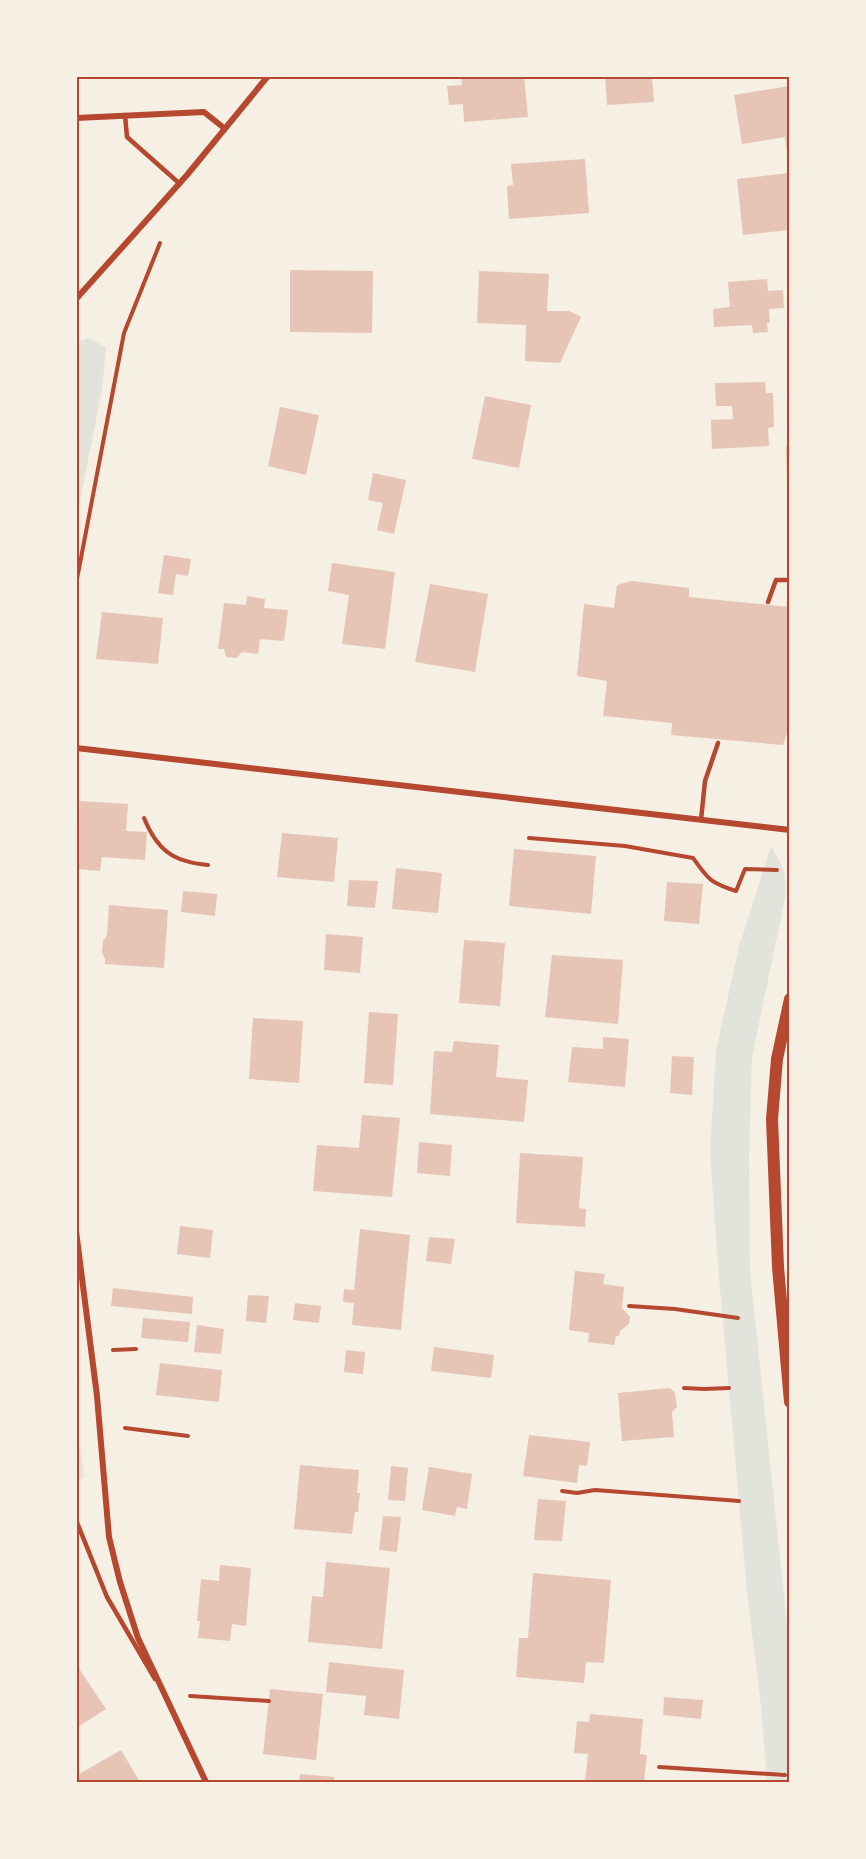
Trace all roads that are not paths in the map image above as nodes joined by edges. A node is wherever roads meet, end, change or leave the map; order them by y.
1 (268, 76) edge
2 (125, 115) junction
3 (76, 118) edge
4 (224, 128) junction
5 (180, 184) junction
6 (76, 300) edge
7 (789, 580) edge
8 (768, 602) dead end
9 (718, 743) dead end
10 (76, 748) edge
11 (701, 820) junction
12 (789, 830) edge
13 (789, 999) edge
14 (76, 1231) edge
15 (786, 1311) edge
16 (789, 1402) edge
17 (76, 1520) edge
18 (165, 1697) junction
19 (206, 1782) edge

1 - 4 street
2 - 3 street
2 - 4 street
2 - 5 lane
4 - 5 street
5 - 6 street
7 - 8 lane
9 - 11 lane
10 - 11 street
11 - 12 street
13 - 15 main road
14 - 18 street
15 - 16 main road
17 - 18 lane
18 - 19 street

